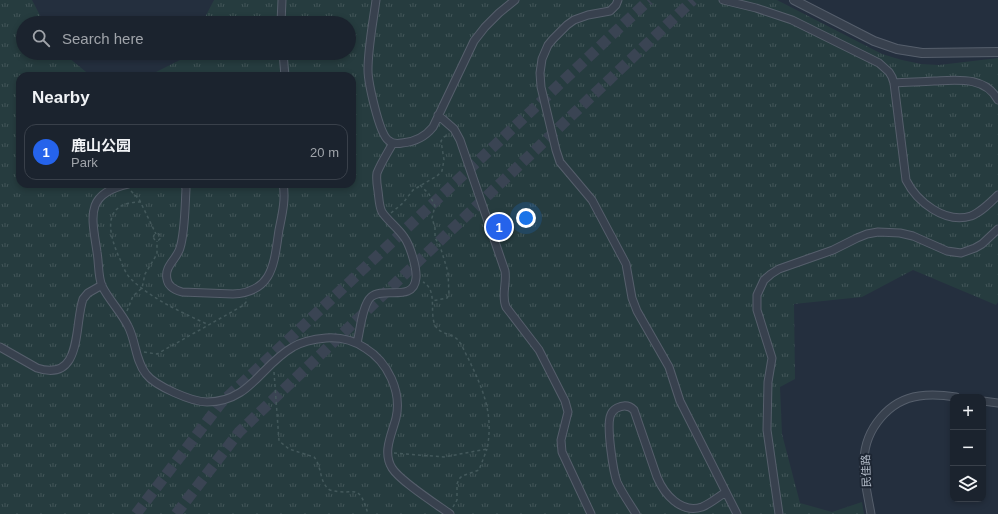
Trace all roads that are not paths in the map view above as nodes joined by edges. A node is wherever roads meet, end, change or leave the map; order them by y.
1 (282, 0) edge
2 (376, 0) edge
3 (515, 0) edge
4 (618, 0) edge
5 (723, 0) edge
6 (794, 0) edge
7 (281, 16) edge
8 (998, 52) edge
9 (284, 60) edge
10 (285, 72) edge
11 (894, 83) junction
12 (998, 100) edge
13 (438, 115) junction
14 (393, 143) junction
15 (113, 188) edge
16 (186, 188) edge
17 (283, 188) edge
18 (998, 195) edge
19 (998, 229) edge
20 (102, 285) junction
21 (357, 343) junction
22 (0, 347) edge
23 (950, 397) edge
24 (986, 401) edge
25 (998, 403) edge
26 (726, 492) junction
27 (450, 513) edge
28 (591, 514) edge
29 (636, 514) edge
30 (737, 514) edge
31 (779, 514) edge
32 (871, 514) edge

1 - 7 street
2 - 14 street
3 - 13 street
4 - 26 street
5 - 11 street
6 - 8 street
9 - 10 street
11 - 12 street
11 - 18 street
13 - 14 street
13 - 28 street
14 - 21 street
15 - 20 street
16 - 17 street
19 - 31 street
20 - 21 street
20 - 22 street
21 - 27 street
23 - 32 street, 民佳路
24 - 25 street
26 - 29 street
26 - 30 street

